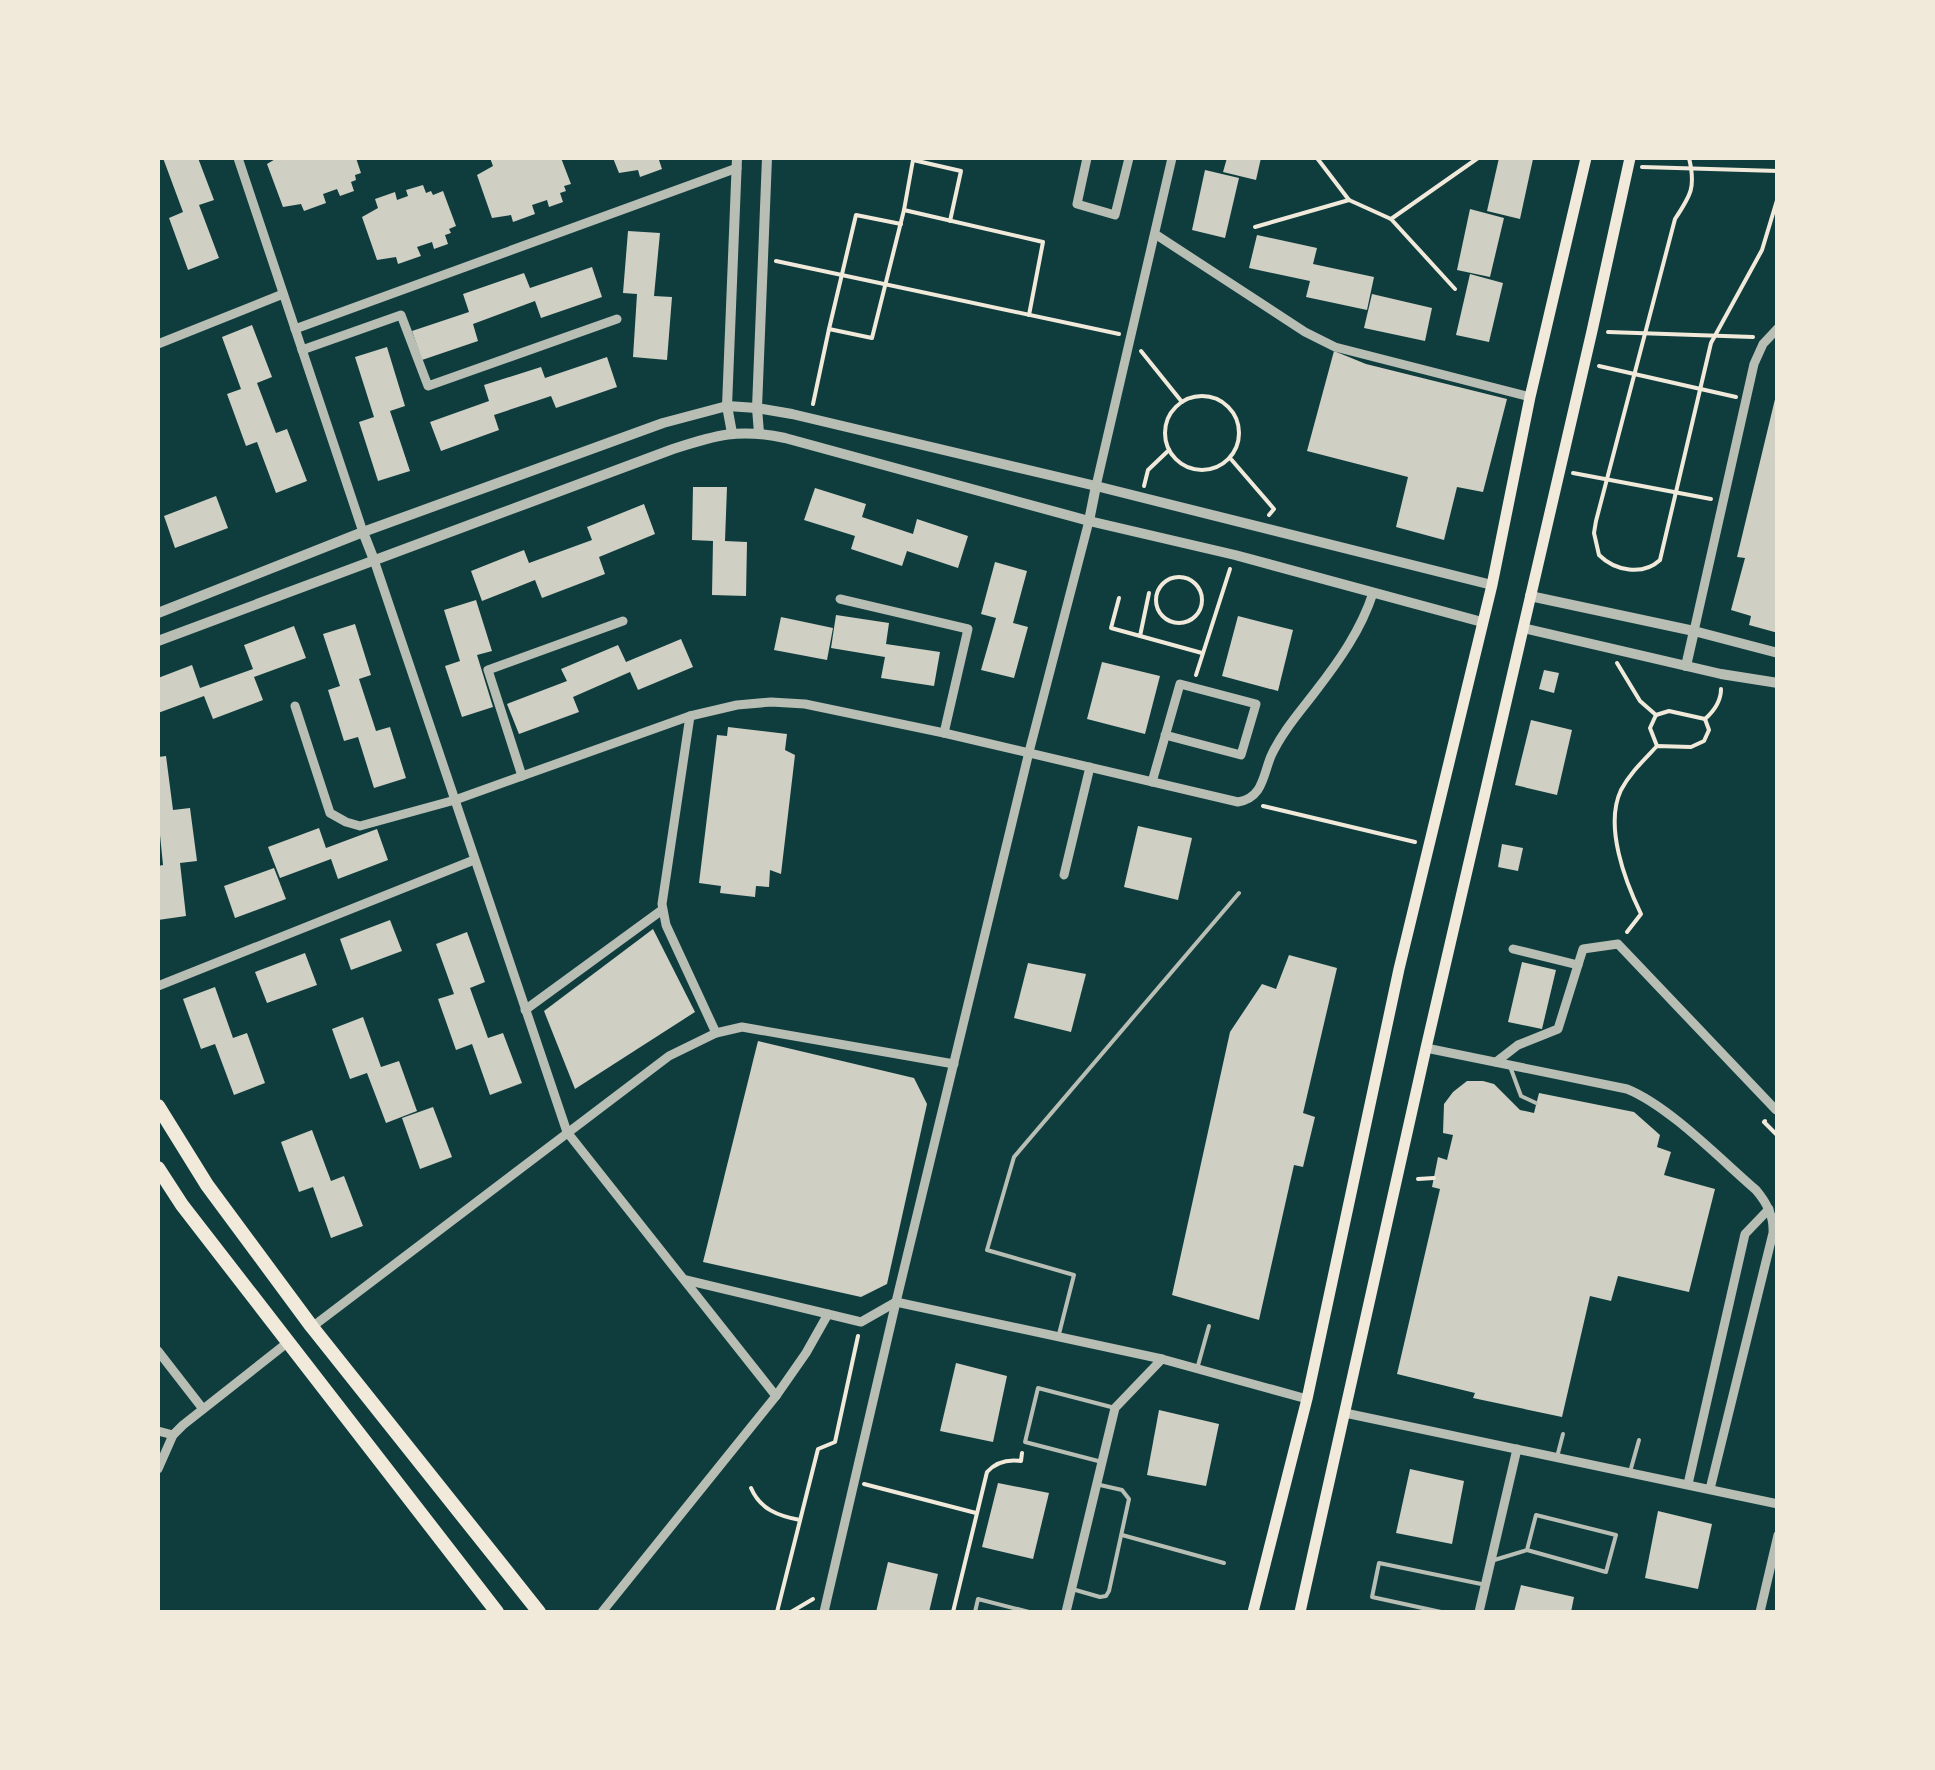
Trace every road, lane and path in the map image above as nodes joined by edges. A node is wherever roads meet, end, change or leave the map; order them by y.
1 (238, 158) edge
2 (767, 158) edge
3 (1088, 158) edge
4 (1129, 158) edge
5 (1172, 158) edge
6 (1317, 158) edge
7 (1478, 158) edge
8 (1586, 158) edge
9 (1689, 158) edge
10 (1628, 162) edge
11 (737, 163) edge
12 (1692, 170) junction
13 (1778, 171) edge
14 (1778, 197) edge
15 (1350, 200) junction
16 (904, 210) junction
17 (1391, 220) junction
18 (950, 221) junction
19 (900, 224) junction
20 (1255, 227) dead end
21 (1154, 234) junction
22 (762, 258) junction
23 (840, 275) junction
24 (885, 284) junction
25 (1455, 289) dead end
26 (283, 294) junction
27 (1029, 315) junction
28 (617, 319) dead end
29 (1778, 328) edge
30 (294, 329) junction
31 (829, 329) junction
32 (1592, 331) junction
33 (1645, 333) junction
34 (1716, 336) junction
35 (1131, 337) junction
36 (1773, 340) edge
37 (158, 344) edge
38 (302, 350) junction
39 (1585, 363) junction
40 (1634, 375) junction
41 (1700, 389) junction
42 (1530, 397) junction
43 (1746, 399) junction
44 (1182, 402) junction
45 (728, 406) junction
46 (756, 408) junction
47 (811, 419) junction
48 (732, 432) junction
49 (759, 433) junction
50 (1169, 450) junction
51 (1229, 458) junction
52 (1559, 470) junction
53 (1608, 480) junction
54 (1096, 486) junction
55 (1676, 492) junction
56 (1142, 498) junction
57 (1723, 501) junction
58 (1088, 520) junction
59 (1260, 526) junction
60 (363, 532) junction
61 (1235, 556) junction
62 (374, 560) junction
63 (1492, 585) junction
64 (1373, 593) junction
65 (1157, 595) junction
66 (1530, 596) junction
67 (1119, 598) dead end
68 (840, 599) dead end
69 (158, 612) edge
70 (623, 621) dead end
71 (1482, 622) junction
72 (1523, 628) junction
73 (1694, 631) junction
74 (1140, 636) junction
75 (158, 641) edge
76 (1203, 653) junction
77 (1778, 653) edge
78 (1617, 662) dead end
79 (1686, 666) junction
80 (1778, 683) edge
81 (1721, 685) dead end
82 (1192, 687) junction
83 (295, 706) dead end
84 (1656, 715) junction
85 (690, 716) junction
86 (1705, 719) junction
87 (944, 734) junction
88 (1165, 735) junction
89 (1656, 746) junction
90 (1029, 752) junction
91 (1090, 766) junction
92 (522, 776) junction
93 (1152, 782) junction
94 (455, 800) junction
95 (1244, 802) junction
96 (1428, 845) junction
97 (474, 860) junction
98 (1064, 875) dead end
99 (1240, 893) dead end
100 (662, 910) junction
101 (1618, 944) junction
102 (1513, 950) dead end
103 (1578, 965) junction
104 (158, 986) edge
105 (526, 1010) junction
106 (716, 1033) junction
107 (1426, 1048) junction
108 (1496, 1062) junction
109 (954, 1064) junction
110 (1510, 1065) junction
111 (1536, 1103) dead end
112 (158, 1106) edge
113 (1776, 1110) edge
114 (566, 1132) junction
115 (158, 1168) edge
116 (1434, 1178) dead end
117 (1418, 1179) dead end
118 (1768, 1208) junction
119 (685, 1280) junction
120 (896, 1302) junction
121 (828, 1314) junction
122 (860, 1322) junction
123 (312, 1326) junction
124 (1209, 1326) dead end
125 (1059, 1337) junction
126 (287, 1343) junction
127 (1720, 1343) junction
128 (1744, 1350) junction
129 (158, 1351) edge
130 (1162, 1359) junction
131 (1197, 1369) junction
132 (776, 1396) junction
133 (1307, 1399) junction
134 (1115, 1408) junction
135 (203, 1409) junction
136 (1345, 1413) junction
137 (158, 1431) edge
138 (1563, 1434) dead end
139 (173, 1435) junction
140 (1639, 1440) dead end
141 (1024, 1442) junction
142 (1517, 1450) junction
143 (1556, 1457) junction
144 (1102, 1462) junction
145 (158, 1469) edge
146 (1630, 1472) junction
147 (855, 1482) junction
148 (1097, 1484) junction
149 (1688, 1484) junction
150 (751, 1488) dead end
151 (1710, 1489) junction
152 (1778, 1504) edge
153 (976, 1513) junction
154 (800, 1520) junction
155 (1122, 1535) junction
156 (1778, 1535) edge
157 (1527, 1550) junction
158 (1491, 1561) junction
159 (1224, 1562) dead end
160 (1486, 1586) junction
161 (830, 1589) junction
162 (1072, 1590) junction
163 (497, 1612) edge
164 (539, 1612) edge
165 (602, 1612) edge
166 (777, 1612) edge
167 (791, 1612) edge
168 (824, 1612) edge
169 (953, 1612) edge
170 (975, 1612) edge
171 (1030, 1612) edge
172 (1066, 1612) edge
173 (1253, 1612) edge
174 (1300, 1612) edge
175 (1441, 1612) edge
176 (1479, 1612) edge
177 (1760, 1612) edge

1 - 26 street
2 - 22 street
3 - 4 street
5 - 21 street
6 - 15 path
7 - 17 path
8 - 42 main road
9 - 12 path
10 - 12 path
10 - 32 main road
11 - 30 street
11 - 45 street
12 - 13 path
12 - 33 path
14 - 34 path
15 - 17 path
15 - 20 path
16 - 18 path
16 - 18 path
16 - 19 path
17 - 25 path
18 - 27 path
19 - 23 path
19 - 24 path
21 - 35 street
21 - 42 street
22 - 23 path
22 - 46 street
23 - 24 path
23 - 31 path
24 - 27 path
24 - 31 path
26 - 30 street
26 - 37 street
27 - 35 path
28 - 38 street
29 - 36 street
30 - 38 street
31 - 47 path
32 - 33 path
32 - 39 main road
33 - 34 path
33 - 40 path
34 - 36 path
34 - 41 path
35 - 44 path
35 - 54 street
36 - 43 street
38 - 60 street
39 - 40 path
39 - 52 main road
40 - 41 path
40 - 53 path
41 - 43 path
41 - 55 path
42 - 63 main road
43 - 57 street
44 - 50 path
44 - 51 path
45 - 46 street
45 - 48 street
45 - 60 street
46 - 47 street
46 - 49 street
47 - 54 street
48 - 49 street
48 - 62 street
49 - 58 street
50 - 51 path
50 - 56 path
51 - 59 path
52 - 53 path
52 - 66 main road
53 - 55 path
53 - 55 path
54 - 56 street
54 - 58 street
55 - 57 path
56 - 59 street
57 - 73 street
58 - 61 street
58 - 90 street
59 - 63 street
60 - 62 street
60 - 69 street
61 - 64 street
61 - 76 path
62 - 75 street
62 - 94 street
63 - 71 main road
64 - 71 street
64 - 95 street
65 - 65 path
65 - 74 path
66 - 72 main road
66 - 73 street
67 - 74 path
68 - 87 street
70 - 92 street
71 - 96 main road
72 - 79 street
72 - 107 main road
73 - 77 street
73 - 79 street
74 - 76 path
76 - 82 path
78 - 84 path
79 - 80 street
81 - 86 path
82 - 88 street
82 - 88 street
83 - 94 street
84 - 86 path
84 - 89 path
85 - 87 street
85 - 92 street
85 - 100 street
86 - 89 path
87 - 90 street
88 - 93 street
89 - 101 path
90 - 91 street
90 - 109 street
91 - 93 street
91 - 98 street
92 - 94 street
93 - 95 street
94 - 97 street
95 - 96 path
96 - 133 main road
97 - 104 street
97 - 105 street
99 - 125 lane
100 - 105 street
100 - 106 street
101 - 103 street
101 - 113 street
102 - 103 street
103 - 108 street
105 - 114 street
106 - 109 street
106 - 114 street
107 - 108 street
107 - 136 main road
108 - 110 street
109 - 120 street
110 - 111 lane
110 - 118 street
112 - 123 main road
114 - 119 street
114 - 123 street
115 - 126 main road
116 - 117 path
118 - 127 street
118 - 128 street
119 - 121 street
119 - 132 street
120 - 122 street
120 - 125 street
120 - 147 street
121 - 122 street
121 - 132 street
122 - 154 path
123 - 164 main road
124 - 131 lane
125 - 130 street
126 - 135 street
126 - 163 main road
127 - 128 street
127 - 149 street
128 - 151 street
129 - 135 street
130 - 131 street
130 - 134 street
131 - 133 street
132 - 165 street
133 - 173 main road
134 - 141 lane
134 - 144 street
135 - 139 street
136 - 142 street
136 - 174 main road
137 - 139 street
138 - 143 lane
139 - 145 street
140 - 146 lane
141 - 144 lane
141 - 153 path
142 - 143 street
142 - 158 street
143 - 146 street
144 - 148 street
146 - 149 street
147 - 153 path
147 - 161 street
148 - 155 lane
148 - 162 street
149 - 151 street
150 - 154 path
151 - 152 street
153 - 169 path
154 - 166 path
155 - 159 lane
155 - 162 lane
156 - 177 street
157 - 157 lane
157 - 158 lane
158 - 160 street
160 - 175 lane
160 - 176 street
161 - 167 path
161 - 168 street
162 - 172 street
170 - 171 lane

